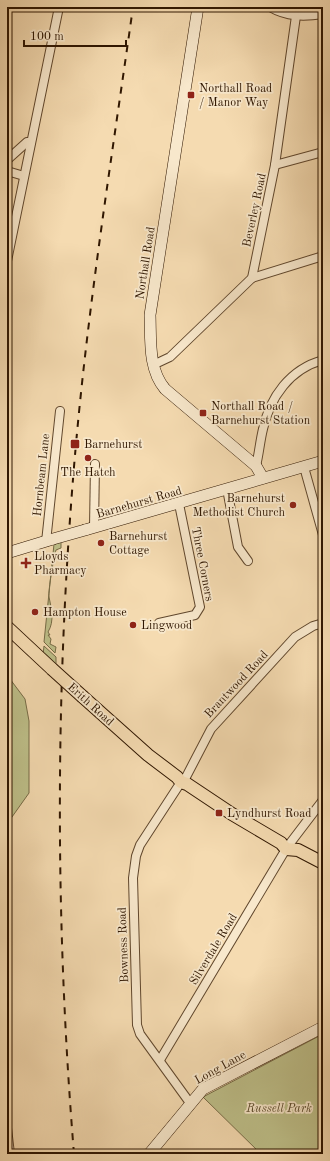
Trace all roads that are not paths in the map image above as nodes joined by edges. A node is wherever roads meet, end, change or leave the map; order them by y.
1 (59, 7) edge
2 (198, 7) edge
3 (270, 7) edge
4 (323, 14) edge
5 (296, 16) junction
6 (31, 142) junction
7 (323, 152) edge
8 (7, 160) edge
9 (275, 165) junction
10 (7, 172) edge
11 (24, 176) junction
12 (323, 256) edge
13 (7, 262) edge
14 (252, 278) junction
15 (323, 360) edge
16 (153, 365) junction
17 (60, 411) dead end
18 (323, 461) edge
19 (95, 464) dead end
20 (256, 466) junction
21 (304, 467) junction
22 (263, 478) junction
23 (227, 489) junction
24 (179, 504) junction
25 (89, 529) junction
26 (323, 535) edge
27 (50, 540) junction
28 (7, 553) edge
29 (248, 560) dead end
30 (159, 623) dead end
31 (323, 623) edge
32 (7, 627) edge
33 (182, 780) junction
34 (323, 800) edge
35 (289, 846) junction
36 (323, 863) edge
37 (323, 1027) edge
38 (160, 1060) junction
39 (190, 1103) junction
40 (7, 1128) edge
41 (10, 1154) edge
42 (149, 1154) edge

1 - 6 street
2 - 16 street, Northall Road
3 - 5 street
4 - 5 street
5 - 9 street, Beverley Road
6 - 8 street
6 - 11 street
7 - 9 street
9 - 14 street, Beverley Road
10 - 11 street
11 - 13 street
12 - 14 street
14 - 16 street
15 - 20 street
16 - 20 street, Northall Road
17 - 27 street, Hornbeam Lane
18 - 21 street, Barnehurst Road
19 - 25 street
20 - 22 street, Northall Road
21 - 22 street, Barnehurst Road
21 - 26 street
22 - 23 street, Barnehurst Road
23 - 24 street, Barnehurst Road
23 - 29 street
24 - 25 street, Barnehurst Road
24 - 30 street, Three Corners
25 - 27 street, Barnehurst Road, bridge
27 - 28 street, Barnehurst Road
31 - 33 street, Brantwood Road
32 - 33 main road, Erith Road, bridge
33 - 35 main road, Erith Road
33 - 38 street, Bowness Road
34 - 35 street
35 - 36 main road, Erith Road
35 - 38 street, Silverdale Road
37 - 39 street, Long Lane
38 - 39 street, Bowness Road
39 - 42 street, Long Lane
40 - 41 street

